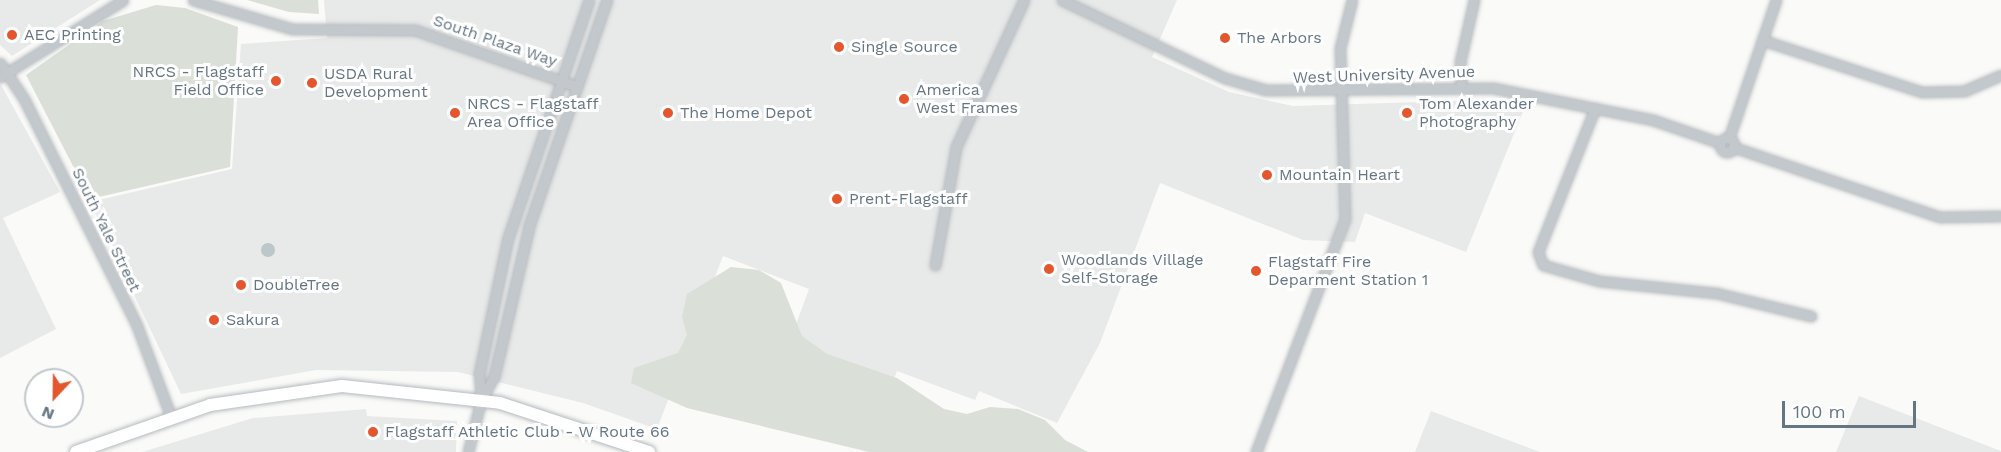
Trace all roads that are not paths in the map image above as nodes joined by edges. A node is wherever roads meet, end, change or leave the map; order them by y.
1 (123, 0) edge
2 (193, 0) edge
3 (589, 0) edge
4 (607, 0) edge
5 (1024, 0) edge
6 (1062, 0) edge
7 (1352, 0) edge
8 (1474, 0) edge
9 (1776, 0) edge
10 (1762, 40) junction
11 (0, 63) edge
12 (4, 75) edge
13 (2001, 75) edge
14 (561, 80) junction
15 (576, 86) junction
16 (1461, 86) junction
17 (1344, 90) junction
18 (1595, 108) junction
19 (1727, 143) junction
20 (2001, 216) edge
21 (935, 265) dead end
22 (1811, 316) dead end
23 (481, 400) junction
24 (171, 417) junction
25 (76, 452) edge
26 (468, 452) edge
27 (649, 452) edge
28 (1256, 452) edge

1 - 12 street
2 - 14 street, South Plaza Way
3 - 14 street
4 - 15 street
5 - 21 street
6 - 17 street, West University Avenue
7 - 17 street
8 - 16 street
9 - 10 street
10 - 13 street
10 - 19 street
11 - 12 street, South Yale Street
12 - 24 street, South Yale Street
14 - 15 street, South Plaza Way
14 - 23 street
15 - 23 street
16 - 17 street, West University Avenue
16 - 18 street, West University Avenue
17 - 28 street
18 - 19 street, West University Avenue
18 - 22 street
19 - 20 street, West University Avenue
23 - 24 main road
23 - 26 street
23 - 27 main road
24 - 25 main road

